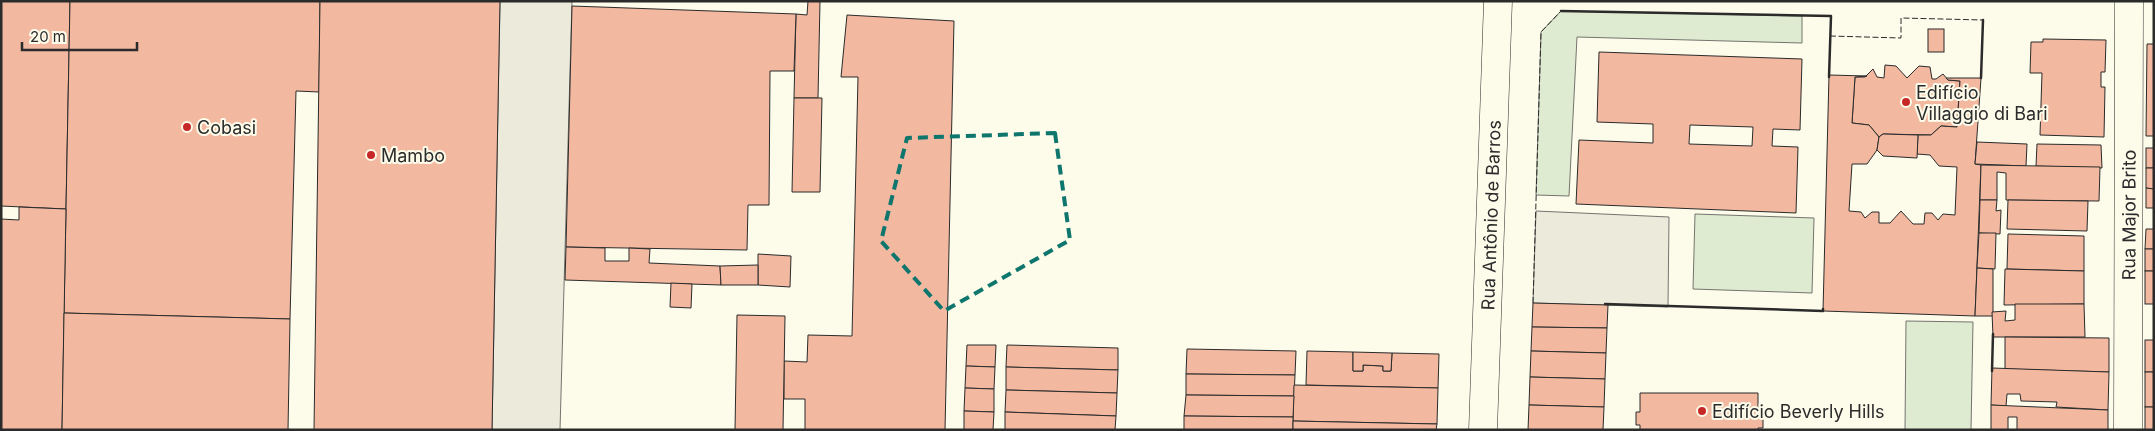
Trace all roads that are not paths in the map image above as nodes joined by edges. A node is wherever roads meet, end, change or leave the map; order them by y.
1 (1498, 1) edge
2 (2129, 1) edge
3 (1483, 430) edge
4 (2128, 430) edge

1 - 3 main road, Rua Antônio de Barros
2 - 4 main road, Rua Major Brito

